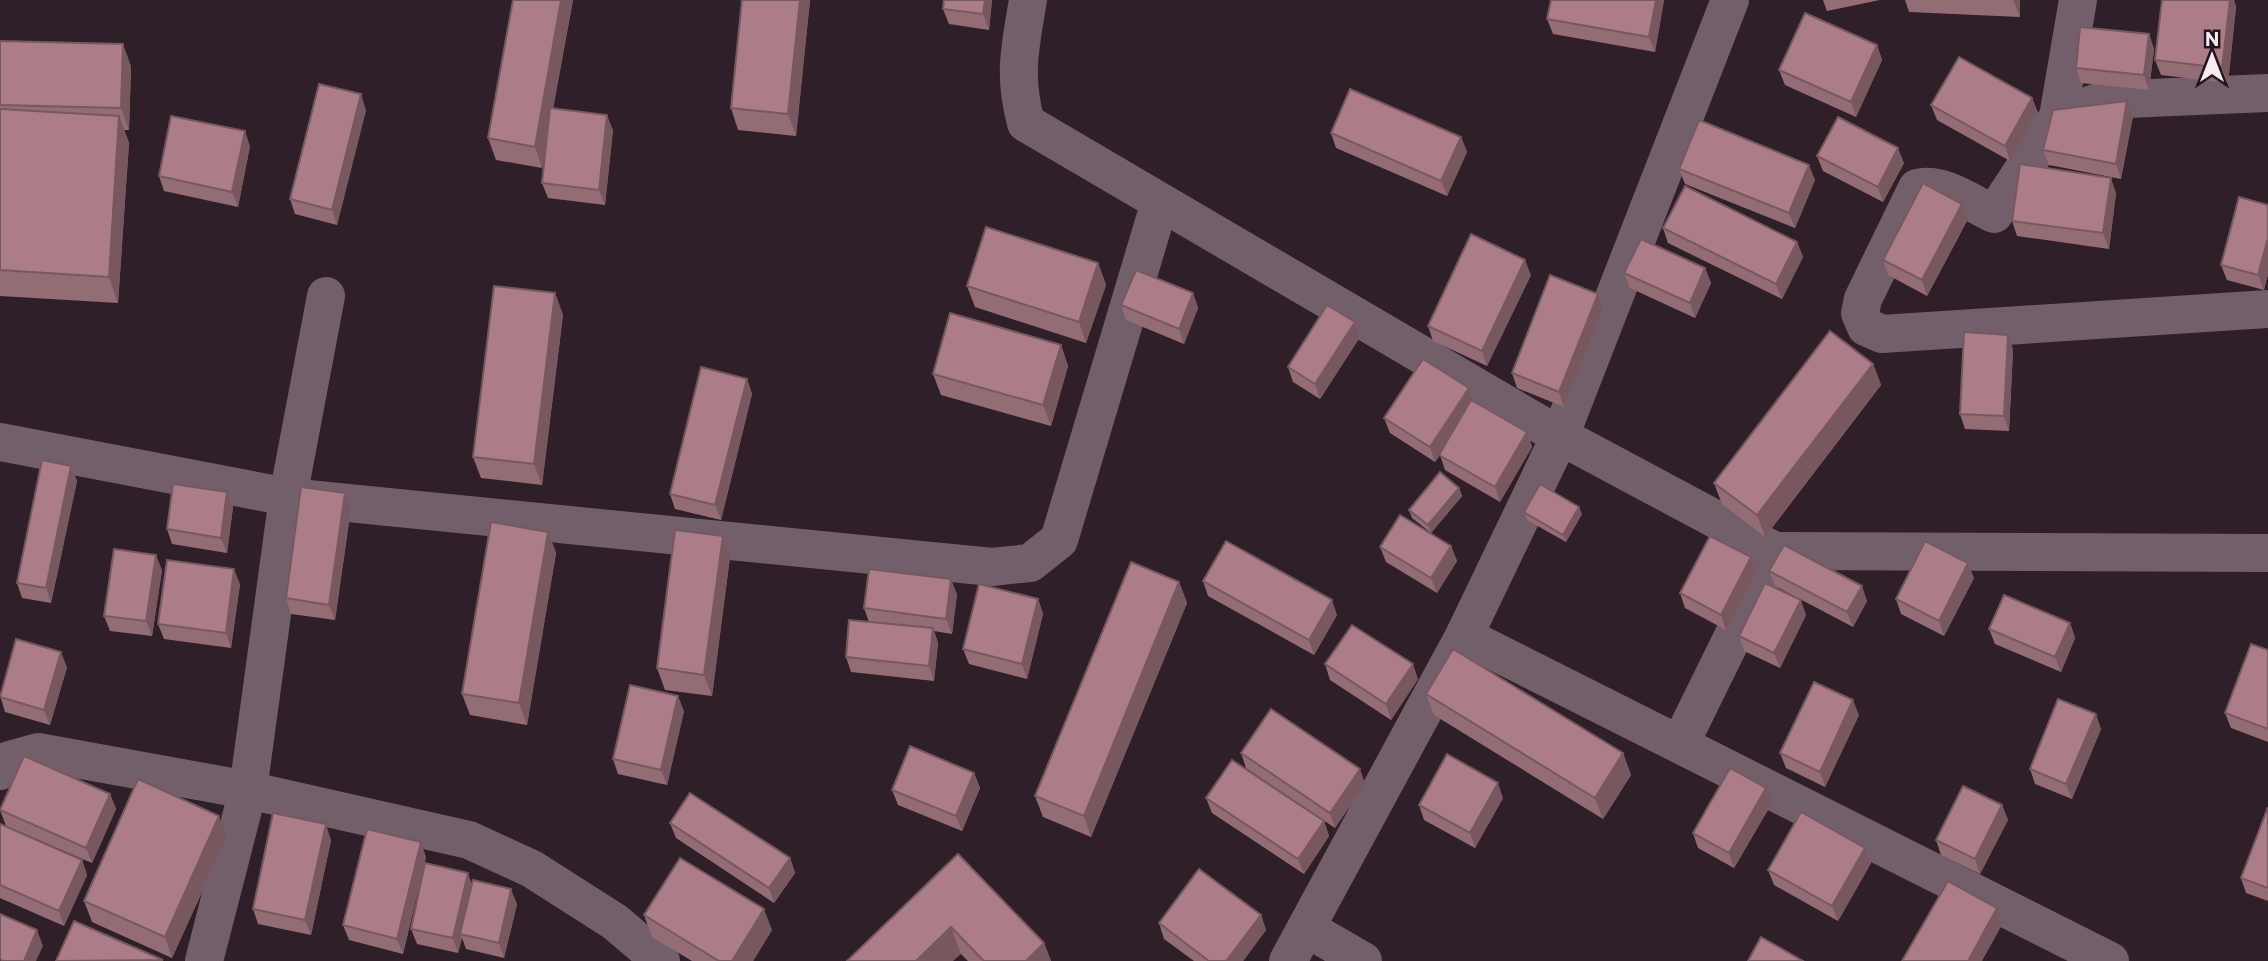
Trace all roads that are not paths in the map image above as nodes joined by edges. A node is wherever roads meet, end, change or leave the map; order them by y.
1 (1028, 0) edge
2 (1730, 0) edge
3 (2078, 0) edge
4 (2268, 93) edge
5 (2058, 117) junction
6 (1160, 202) junction
7 (326, 296) dead end
8 (2268, 309) edge
9 (1560, 436) junction
10 (0, 442) edge
11 (288, 497) junction
12 (1775, 551) junction
13 (2268, 552) edge
14 (1464, 636) junction
15 (1680, 744) junction
16 (0, 771) edge
17 (248, 790) junction
18 (1297, 945) edge
19 (204, 961) edge
20 (661, 961) edge
21 (1363, 961) edge
22 (2109, 961) edge

1 - 6 street
2 - 9 street
3 - 5 street
4 - 5 street
5 - 8 street
6 - 9 street
6 - 11 street
7 - 11 street
9 - 12 street
9 - 14 street
10 - 11 street
11 - 17 street
12 - 13 street
12 - 15 street
14 - 15 street
14 - 18 street
15 - 22 street
16 - 17 street
17 - 19 street
17 - 20 street
18 - 21 street

